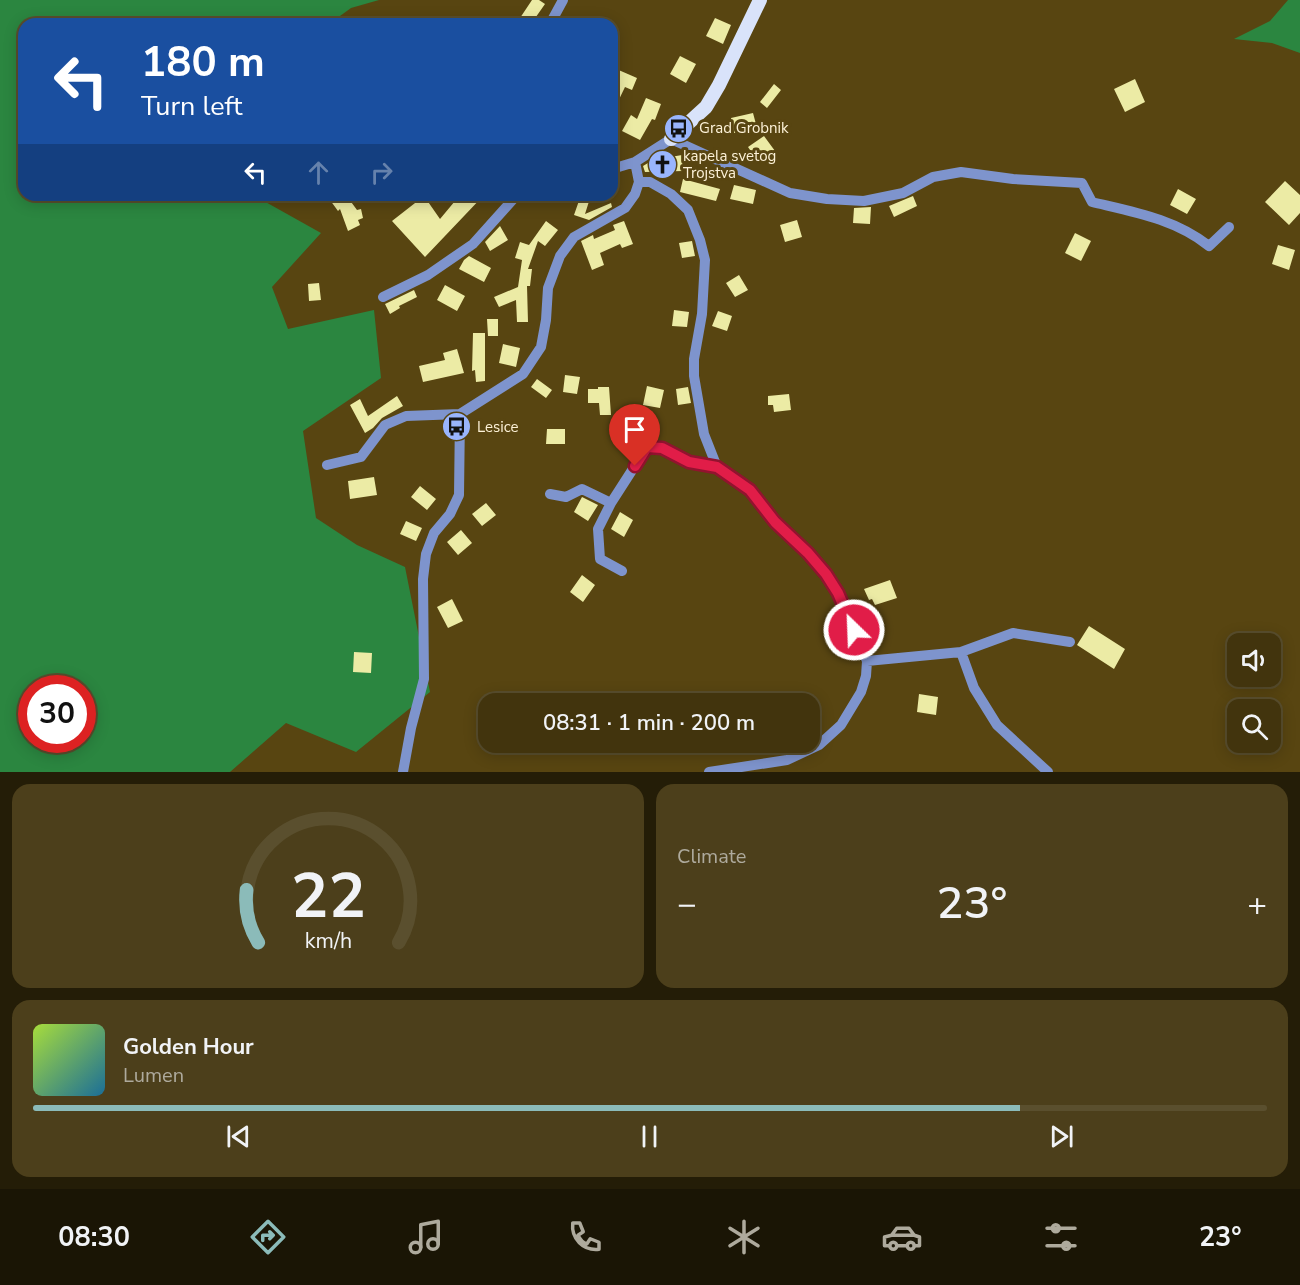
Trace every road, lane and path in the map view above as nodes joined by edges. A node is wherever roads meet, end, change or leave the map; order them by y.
1 (563, 0) edge
2 (760, 0) edge
3 (553, 18) edge
4 (671, 139) junction
5 (635, 162) junction
6 (618, 167) edge
7 (639, 182) junction
8 (511, 201) edge
9 (1229, 227) dead end
10 (383, 297) dead end
11 (460, 414) junction
12 (327, 465) dead end
13 (717, 467) junction
14 (550, 494) dead end
15 (611, 503) junction
16 (621, 571) dead end
17 (1070, 642) dead end
18 (961, 652) junction
19 (867, 661) junction
20 (404, 772) edge
21 (709, 772) edge
22 (1048, 772) edge

1 - 3 street
2 - 4 main road
4 - 5 street
4 - 9 street
5 - 6 street
5 - 7 street
7 - 11 street
7 - 13 street
8 - 10 street
11 - 12 street
11 - 20 street
13 - 15 street
13 - 19 street
14 - 15 street
15 - 16 street
17 - 18 street
18 - 19 street
18 - 22 street
19 - 21 street

